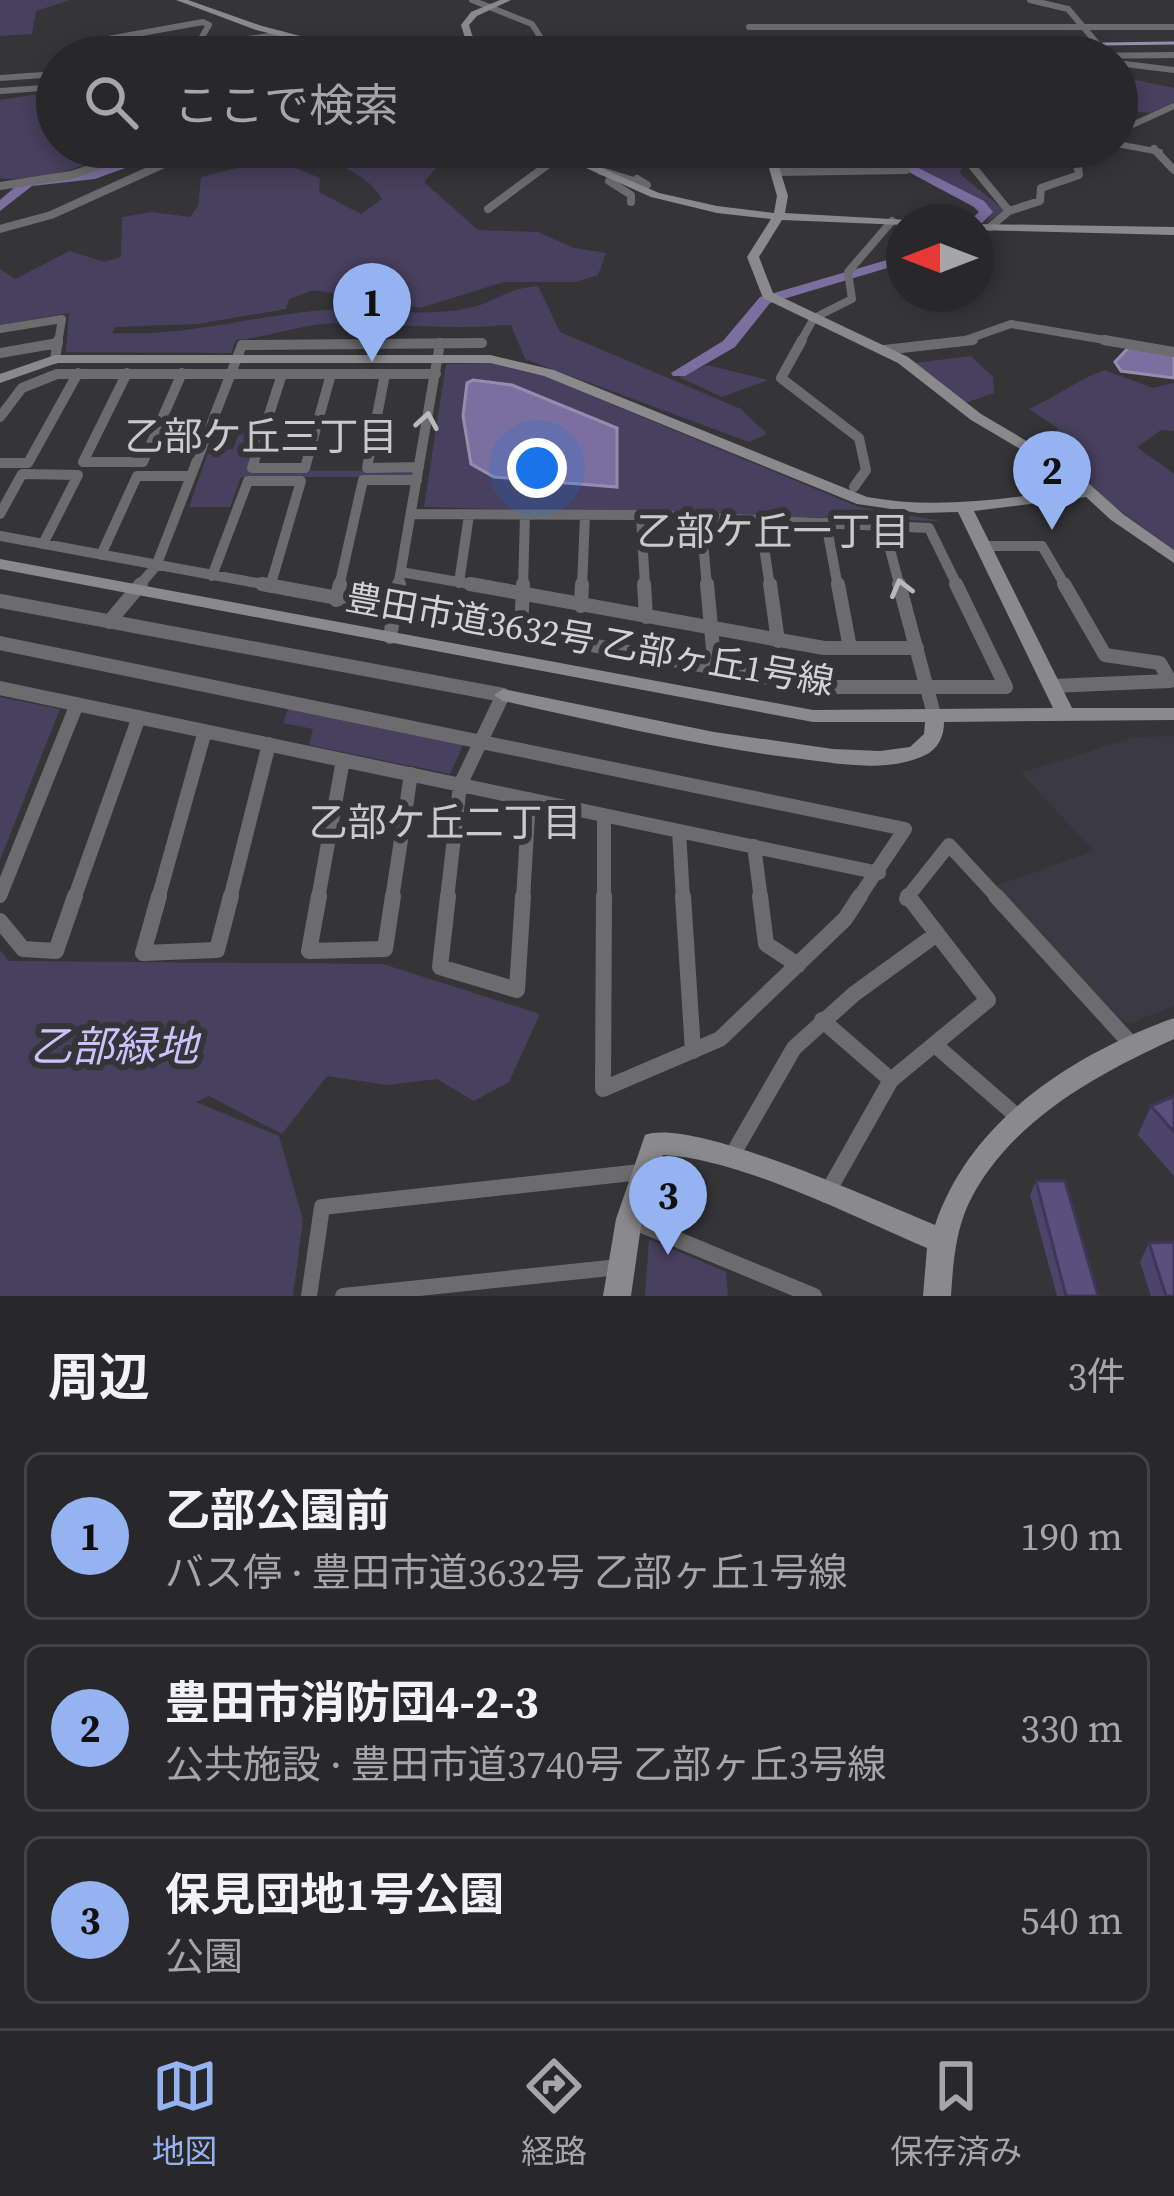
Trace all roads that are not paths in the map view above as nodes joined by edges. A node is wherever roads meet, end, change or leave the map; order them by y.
1 (180, 0) edge
2 (472, 0) edge
3 (507, 0) edge
4 (1030, 0) edge
5 (486, 8) junction
6 (899, 15) dead end
7 (749, 27) dead end
8 (906, 27) junction
9 (1083, 27) junction
10 (1174, 27) edge
11 (261, 34) junction
12 (125, 36) edge
13 (203, 36) edge
14 (246, 36) edge
15 (264, 36) edge
16 (290, 36) edge
17 (472, 36) edge
18 (539, 36) edge
19 (1091, 36) edge
20 (1138, 55) edge
21 (1174, 55) edge
22 (1138, 66) edge
23 (1174, 70) edge
24 (36, 75) edge
25 (0, 78) edge
26 (36, 88) edge
27 (0, 91) edge
28 (1174, 106) edge
29 (1138, 123) edge
30 (1138, 146) edge
31 (1170, 159) edge
32 (92, 168) edge
33 (154, 168) edge
34 (535, 168) edge
35 (594, 168) edge
36 (776, 168) edge
37 (974, 168) edge
38 (1078, 168) edge
39 (906, 170) dead end
40 (1174, 170) edge
41 (777, 172) junction
42 (606, 174) junction
43 (637, 179) dead end
44 (0, 186) edge
45 (632, 202) dead end
46 (488, 208) dead end
47 (1009, 211) junction
48 (782, 219) junction
49 (994, 220) edge
50 (886, 222) edge
51 (994, 227) edge
52 (0, 229) edge
53 (1174, 231) edge
54 (886, 235) edge
55 (814, 318) junction
56 (0, 328) edge
57 (482, 344) dead end
58 (884, 350) junction
59 (57, 351) junction
60 (0, 352) edge
61 (1174, 352) edge
62 (438, 358) junction
63 (234, 366) junction
64 (78, 373) junction
65 (128, 373) junction
66 (182, 374) junction
67 (282, 374) junction
68 (331, 374) junction
69 (385, 374) junction
70 (0, 379) edge
71 (0, 417) edge
72 (0, 463) edge
73 (418, 474) junction
74 (191, 476) junction
75 (854, 488) dead end
76 (1088, 492) junction
77 (964, 508) junction
78 (0, 514) edge
79 (411, 514) junction
80 (469, 515) junction
81 (525, 515) junction
82 (585, 515) junction
83 (640, 515) junction
84 (701, 518) junction
85 (760, 520) junction
86 (826, 523) junction
87 (884, 527) junction
88 (0, 536) edge
89 (43, 544) junction
90 (982, 546) junction
91 (101, 555) junction
92 (1174, 558) edge
93 (0, 564) edge
94 (156, 566) junction
95 (401, 572) junction
96 (212, 576) junction
97 (459, 583) junction
98 (269, 587) junction
99 (136, 590) junction
100 (521, 595) junction
101 (336, 599) junction
102 (0, 601) edge
103 (581, 606) junction
104 (394, 610) junction
105 (646, 617) junction
106 (109, 622) junction
107 (713, 629) junction
108 (521, 634) junction
109 (390, 637) junction
110 (778, 640) junction
111 (0, 643) edge
112 (850, 648) junction
113 (917, 648) junction
114 (716, 670) junction
115 (1052, 686) junction
116 (0, 688) edge
117 (928, 688) junction
118 (503, 695) junction
119 (77, 704) junction
120 (1066, 715) junction
121 (1174, 715) edge
122 (140, 717) junction
123 (935, 718) junction
124 (205, 731) junction
125 (482, 740) junction
126 (269, 744) junction
127 (343, 760) junction
128 (411, 774) junction
129 (460, 784) junction
130 (530, 799) junction
131 (604, 815) junction
132 (680, 831) junction
133 (754, 846) junction
134 (879, 873) junction
135 (0, 896) edge
136 (0, 921) edge
137 (934, 937) junction
138 (798, 965) junction
139 (822, 1020) junction
140 (1174, 1028) edge
141 (935, 1045) junction
142 (1132, 1045) junction
143 (693, 1052) junction
144 (891, 1080) junction
145 (1018, 1117) junction
146 (730, 1159) junction
147 (641, 1172) junction
148 (826, 1195) junction
149 (629, 1219) junction
150 (944, 1241) junction
151 (618, 1281) edge
152 (309, 1296) edge
153 (343, 1296) edge
154 (814, 1296) edge
155 (937, 1296) edge

1 - 11 street
2 - 5 street
3 - 5 street
4 - 9 street
5 - 17 street
5 - 18 street
6 - 8 street
7 - 8 street
8 - 9 street
9 - 10 street
9 - 19 street
11 - 14 street
11 - 15 street
11 - 16 street
12 - 13 street
20 - 21 street
22 - 23 street
24 - 25 street
26 - 27 street
28 - 29 street
30 - 31 street
31 - 40 street
32 - 44 street
33 - 52 street
34 - 46 street
35 - 42 street
36 - 41 street
37 - 47 street
38 - 47 street
39 - 41 street
41 - 48 street
42 - 43 street
42 - 45 street
42 - 48 street
47 - 49 street
48 - 50 street
48 - 55 street
51 - 53 street
54 - 55 street
55 - 58 street
55 - 75 street
56 - 59 street
57 - 62 street
58 - 61 street
58 - 76 street
59 - 60 street
59 - 63 street
59 - 70 street
62 - 63 street
62 - 69 street
73 -> 62 street
62 - 77 street
63 - 66 street
63 - 67 street
63 - 74 street
64 - 65 street
64 - 71 street
64 - 72 street
65 - 66 street
65 - 66 street
67 - 68 street
67 - 68 street
68 - 69 street
69 - 73 street
73 - 79 street
73 - 101 street
74 - 91 street
74 - 94 street
76 - 77 street
76 - 92 street
77 - 90 street
78 - 89 street
79 - 80 street
79 - 95 street
80 - 81 street
80 - 97 street
81 - 82 street
81 - 100 street
82 - 83 street
82 - 103 street
83 - 84 street
83 - 105 street
84 - 85 street
84 - 107 street
85 - 86 street
85 - 110 street
86 - 87 street
86 - 112 street
113 -> 87 street
87 - 117 street
88 - 89 street
89 - 91 street
90 - 115 street
90 - 115 street
91 - 94 street
93 - 99 street, 豊田市道3632号 乙部ヶ丘1号線
94 - 96 street
94 - 99 street
95 - 97 street
95 - 104 street
96 - 98 street
96 - 98 street
97 - 100 street
98 - 101 street
99 - 106 street
99 - 109 street, 豊田市道3632号 乙部ヶ丘1号線
100 - 103 street
100 - 108 street
101 - 104 street
102 - 106 street
103 - 105 street
104 - 108 street
104 - 109 street
105 - 107 street
106 - 118 street
107 - 110 street
107 - 114 street
108 - 114 street
109 - 123 street, 豊田市道3632号 乙部ヶ丘1号線
110 - 112 street
111 - 125 street
112 - 113 street
113 - 117 street
114 - 117 street
115 - 120 street
116 - 119 street
117 - 123 street
118 - 123 street
118 - 125 street
119 - 122 street
119 - 135 street
120 - 121 street, 豊田市道3632号 乙部ヶ丘1号線
120 - 123 street, 豊田市道3632号 乙部ヶ丘1号線
122 - 124 street
122 - 136 street
124 - 126 street
124 - 126 street
125 - 129 street
125 - 134 street
126 - 127 street
127 - 128 street
127 - 128 street
128 - 129 street
129 - 130 street
129 - 130 street
130 - 131 street
131 - 132 street
131 - 143 street
132 - 133 street
132 - 143 street
133 - 134 street
133 - 138 street
134 - 138 street
137 - 139 street
137 - 141 street
137 - 142 street
138 - 143 street
139 - 144 street
139 - 146 street
140 - 142 street
141 - 144 street
141 - 145 street
142 - 145 street
144 - 148 street
145 - 150 street
146 - 147 street
146 - 148 street
147 - 149 street
147 - 152 street
148 - 150 street
149 - 151 street
149 - 154 street
150 - 155 street
151 - 153 street

